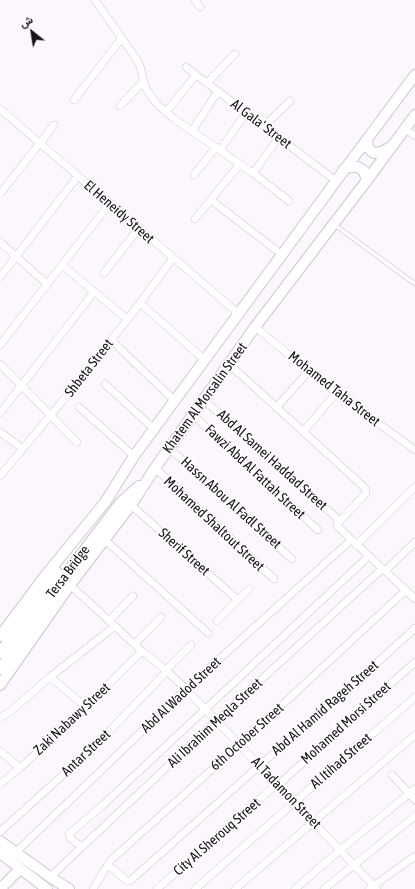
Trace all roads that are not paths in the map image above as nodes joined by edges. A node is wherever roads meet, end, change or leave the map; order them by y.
1 (95, 0) edge
2 (196, 0) edge
3 (200, 7) dead end
4 (122, 38) junction
5 (235, 54) dead end
6 (186, 67) dead end
7 (196, 75) junction
8 (415, 75) edge
9 (144, 82) junction
10 (207, 83) junction
11 (218, 92) junction
12 (74, 100) dead end
13 (290, 101) dead end
14 (120, 106) dead end
15 (0, 109) edge
16 (166, 112) junction
17 (246, 113) junction
18 (415, 115) edge
19 (54, 125) dead end
20 (264, 126) junction
21 (405, 129) junction
22 (192, 131) junction
23 (415, 136) edge
24 (279, 137) junction
25 (367, 139) junction
26 (40, 143) junction
27 (393, 146) junction
28 (218, 149) junction
29 (240, 164) junction
30 (344, 169) junction
31 (253, 173) junction
32 (78, 176) junction
33 (194, 176) dead end
34 (336, 181) junction
35 (367, 181) junction
36 (0, 194) edge
37 (211, 200) junction
38 (290, 201) dead end
39 (110, 203) junction
40 (194, 219) dead end
41 (334, 224) junction
42 (139, 228) junction
43 (0, 242) edge
44 (276, 250) dead end
45 (16, 256) junction
46 (173, 258) junction
47 (62, 265) junction
48 (104, 273) dead end
49 (0, 277) edge
50 (47, 284) junction
51 (415, 284) edge
52 (94, 292) junction
53 (140, 303) junction
54 (239, 314) junction
55 (128, 319) junction
56 (255, 328) junction
57 (111, 340) junction
58 (0, 345) edge
59 (205, 360) junction
60 (0, 364) edge
61 (229, 364) junction
62 (309, 371) junction
63 (105, 384) dead end
64 (22, 385) junction
65 (336, 393) junction
66 (204, 400) junction
67 (175, 401) junction
68 (79, 407) dead end
69 (276, 408) junction
70 (0, 413) edge
71 (51, 415) junction
72 (193, 415) junction
73 (154, 429) junction
74 (0, 432) edge
75 (303, 432) junction
76 (77, 442) dead end
77 (169, 448) junction
78 (23, 449) junction
79 (415, 450) edge
80 (134, 456) junction
81 (154, 468) junction
82 (0, 476) edge
83 (145, 483) junction
84 (415, 487) edge
85 (106, 501) junction
86 (131, 504) junction
87 (339, 523) junction
88 (318, 530) dead end
89 (104, 539) junction
90 (353, 542) junction
91 (415, 542) edge
92 (369, 556) junction
93 (292, 559) dead end
94 (383, 570) junction
95 (274, 579) dead end
96 (70, 585) junction
97 (249, 589) dead end
98 (406, 590) junction
99 (133, 596) dead end
100 (415, 598) edge
101 (238, 600) junction
102 (161, 617) dead end
103 (217, 621) dead end
104 (112, 623) junction
105 (415, 628) edge
106 (208, 633) dead end
107 (0, 636) edge
108 (135, 644) junction
109 (191, 645) dead end
110 (142, 651) junction
111 (0, 653) edge
112 (415, 662) edge
113 (0, 669) edge
114 (166, 670) junction
115 (50, 678) junction
116 (0, 685) edge
117 (186, 689) junction
118 (415, 697) edge
119 (86, 707) junction
120 (205, 709) junction
121 (0, 718) edge
122 (216, 721) junction
123 (415, 735) edge
124 (239, 745) junction
125 (0, 751) edge
126 (259, 766) junction
127 (20, 768) junction
128 (392, 775) dead end
129 (0, 784) edge
130 (277, 785) junction
131 (415, 789) edge
132 (409, 794) junction
133 (415, 800) edge
134 (294, 802) junction
135 (415, 816) edge
136 (314, 822) junction
137 (0, 832) edge
138 (0, 841) edge
139 (82, 847) junction
140 (340, 850) junction
141 (0, 853) edge
142 (15, 853) junction
143 (415, 856) edge
144 (108, 864) junction
145 (354, 865) junction
146 (20, 869) junction
147 (50, 877) junction
148 (373, 888) edge
149 (0, 889) edge
150 (47, 889) edge
151 (69, 889) edge
152 (93, 889) edge
153 (157, 889) edge
154 (195, 889) edge
155 (235, 889) edge
156 (295, 889) edge
157 (324, 889) edge

1 - 4 street
2 - 3 street
4 - 9 street
4 - 12 street
5 - 10 street
6 - 7 street, Al Gala' Street
7 - 10 street, Al Gala' Street
7 - 16 street
8 - 25 main road, Khatem Al Morsalin Street
9 - 14 street
9 - 16 street
10 - 11 street, Al Gala' Street
11 - 17 street, Al Gala' Street
11 - 22 street
13 - 20 street
15 - 26 street, El Heneidy Street
16 - 22 street
17 - 20 street, Al Gala' Street
17 - 28 street
18 - 21 main road, Khatem Al Morsalin Street
19 - 26 street
20 - 24 street, Al Gala' Street
21 - 23 street
21 - 27 main road, Khatem Al Morsalin Street
22 - 28 street
24 - 31 street
24 - 34 street, Al Gala' Street
25 - 27 main road
25 - 30 main road, Khatem Al Morsalin Street
26 - 32 street, El Heneidy Street
26 - 36 street
27 - 35 main road, Khatem Al Morsalin Street
28 - 29 street
28 - 33 street
29 - 31 street
29 - 37 street
30 - 34 main road, Khatem Al Morsalin Street
30 - 35 main road
31 - 38 street
32 - 39 street, El Heneidy Street
32 - 45 street
34 - 54 main road, Khatem Al Morsalin Street
35 - 41 main road, Khatem Al Morsalin Street
37 - 40 street
37 - 44 street
39 - 42 street, El Heneidy Street
39 - 47 street
41 - 51 lane
41 - 56 main road, Khatem Al Morsalin Street
42 - 46 street, El Heneidy Street
42 - 48 street
43 - 45 street
45 - 49 street
45 - 50 street
46 - 53 street, Shbeta Street
46 - 54 street, El Heneidy Street
47 - 50 street
47 - 52 street
50 - 58 street
52 - 55 street
52 - 64 street
53 - 55 street, Shbeta Street
53 - 59 street
54 - 59 main road, Khatem Al Morsalin Street
55 - 57 street, Shbeta Street
56 - 61 main road, Khatem Al Morsalin Street
56 - 62 street, Mohamed Taha Street
57 - 67 street
57 - 71 street, Shbeta Street
59 - 67 main road, Khatem Al Morsalin Street
60 - 64 street
61 - 66 main road, Khatem Al Morsalin Street
61 - 69 street
62 - 65 street, Mohamed Taha Street
62 - 69 street
63 - 73 street
64 - 70 street
64 - 71 street
65 - 75 street
65 - 79 street, Mohamed Taha Street
66 - 72 main road, Khatem Al Morsalin Street
66 - 87 street, Abd Al Samei Haddad Street
67 - 73 main road, Khatem Al Morsalin Street
68 - 80 street
69 - 75 street
71 - 76 street
71 - 78 street, Shbeta Street
72 - 77 main road, Khatem Al Morsalin Street
72 - 88 street, Fawzi Abd Al Fattah Street
73 - 80 main road, Khatem Al Morsalin Street
74 - 78 street
75 - 87 street
77 - 81 main road, Khatem Al Morsalin Street
77 - 93 street, Hassn Abou Al Fadl Street
78 - 82 street, Shbeta Street
80 - 85 main road, Khatem Al Morsalin Street
81 - 83 main road, Khatem Al Morsalin Street
81 - 95 street, Mohamed Shaltout Street
83 - 86 main road, Khatem Al Morsalin Street
83 - 113 main road, Tersa Bridge
84 - 90 street, Abd Al Wadod Street
85 - 107 main road, Khatem Al Morsalin Street
85 - 111 main road, Tersa Bridge
86 - 89 main road, Khatem Al Morsalin Street
86 - 101 street, Sherif Street
87 - 90 street, Abd Al Samei Haddad Street
89 - 96 main road, Khatem Al Morsalin Street
89 - 106 street
90 - 92 street, Abd Al Samei Haddad Street
90 - 117 street, Abd Al Wadod Street
91 - 94 street, Ali Ibrahim Meqla Street
92 - 94 street, Abd Al Samei Haddad Street
92 - 120 street
94 - 98 street, Abd Al Samei Haddad Street
94 - 122 street, Ali Ibrahim Meqla Street
96 - 104 street, Al Tadamon Street
96 - 116 main road, Khatem Al Morsalin Street
97 - 101 street
98 - 100 street, Abd Al Samei Haddad Street
98 - 124 street, 6th October Street
99 - 104 street
101 - 103 street
102 - 108 street
104 - 108 street, Al Tadamon Street
104 - 115 street
105 - 126 street, Abd Al Hamid Rageh Street
108 - 110 street, Al Tadamon Street
109 - 114 street, Antar Street
110 - 114 street, Al Tadamon Street
110 - 119 street, Zaki Nabawy Street
112 - 130 street, Mohamed Morsi Street
114 - 117 street, Al Tadamon Street
114 - 137 street, Antar Street
115 - 119 street
115 - 121 street
117 - 120 street, Al Tadamon Street
117 - 142 street, Abd Al Wadod Street
118 - 134 street, Al Itihad Street
119 - 127 street, Zaki Nabawy Street
120 - 122 street, Al Tadamon Street
120 - 139 street
122 - 124 street, Al Tadamon Street
122 - 139 street, Ali Ibrahim Meqla Street
123 - 136 street
124 - 126 street, Al Tadamon Street
124 - 144 street, 6th October Street
125 - 127 street
126 - 130 street, Al Tadamon Street
126 - 144 street, Abd Al Hamid Rageh Street
127 - 129 street, Zaki Nabawy Street
128 - 132 street
130 - 134 street, Al Tadamon Street
130 - 153 street, City Al Sherouq Street
131 - 132 street
132 - 133 street
132 - 140 street
134 - 136 street, Al Tadamon Street
134 - 154 street, Al Itihad Street
135 - 145 street
136 - 140 street, Al Tadamon Street
136 - 155 street
138 - 142 main road
139 - 147 street, Ali Ibrahim Meqla Street
140 - 145 street, Al Tadamon Street
140 - 156 street
141 - 146 main road
142 - 147 main road
143 - 148 street
144 - 152 street, 6th October Street
145 - 148 street, Al Tadamon Street
145 - 157 street
146 - 149 main road
146 - 150 main road
147 - 151 main road

